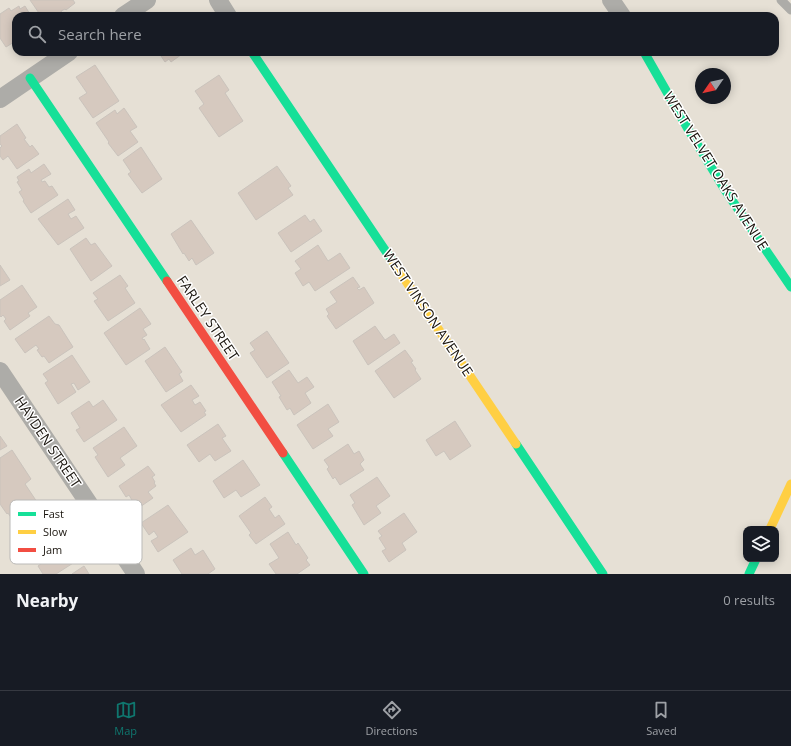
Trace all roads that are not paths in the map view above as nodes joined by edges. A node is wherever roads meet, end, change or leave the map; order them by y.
1 (147, 0) edge
2 (218, 0) edge
3 (611, 0) edge
4 (781, 0) edge
5 (791, 10) edge
6 (129, 12) edge
7 (226, 12) edge
8 (619, 12) edge
9 (64, 56) edge
10 (255, 56) edge
11 (646, 56) edge
12 (30, 78) junction
13 (0, 98) edge
14 (791, 288) edge
15 (0, 371) edge
16 (791, 484) edge
17 (86, 500) edge
18 (771, 526) edge
19 (755, 562) edge
20 (129, 564) edge
21 (136, 574) edge
22 (364, 574) edge
23 (603, 574) edge
24 (750, 574) edge

1 - 6 street
2 - 7 street
3 - 8 street
4 - 5 lane
9 - 12 street
10 - 23 street, WEST VINSON AVENUE
11 - 14 street, WEST VELVET OAKS AVENUE
12 - 13 street
12 - 22 street, FARLEY STREET
15 - 17 street, HAYDEN STREET
16 - 18 street
19 - 24 street
20 - 21 street, HAYDEN STREET

